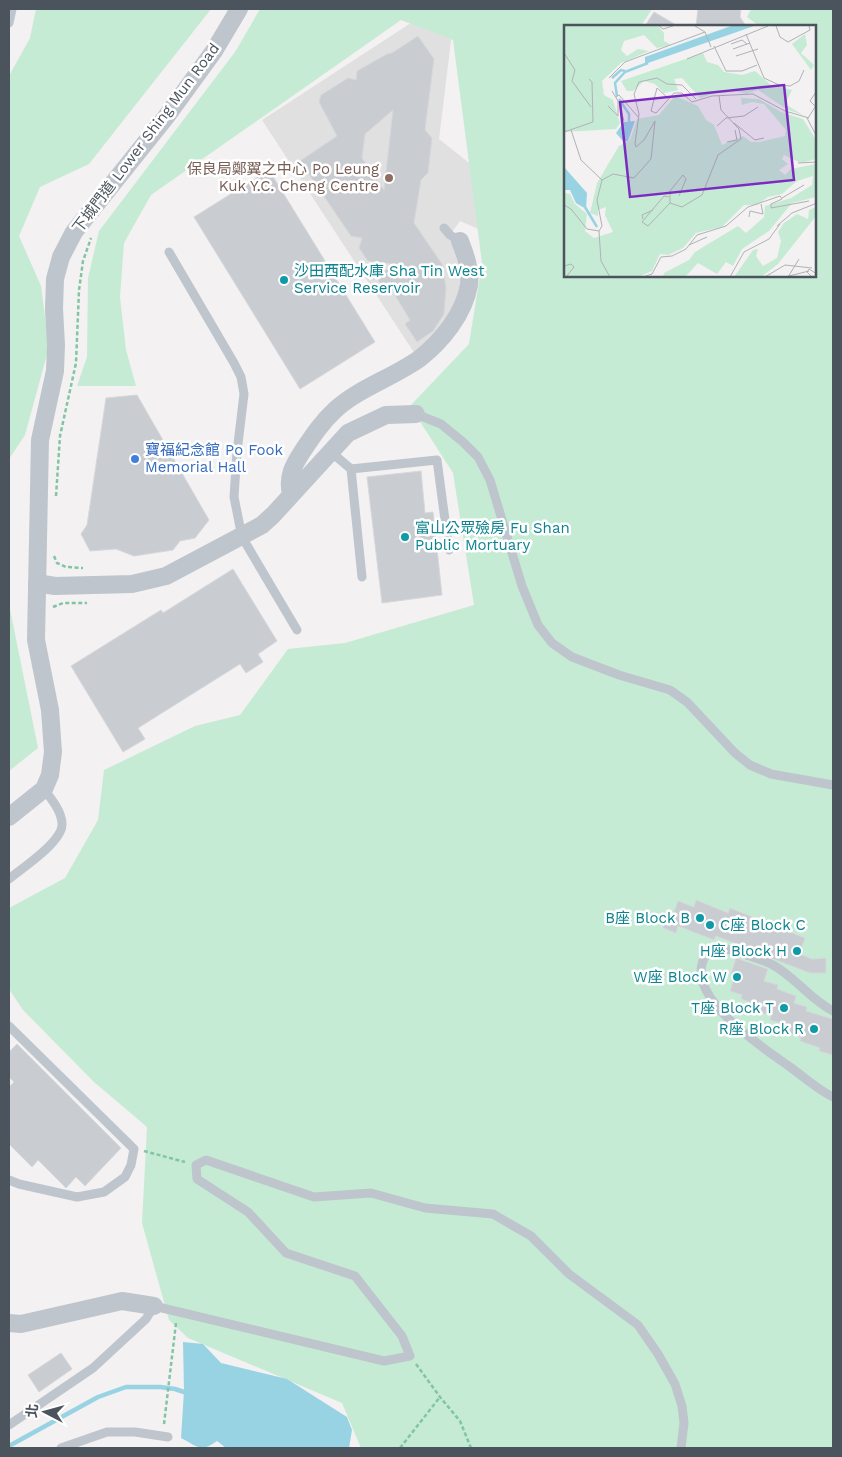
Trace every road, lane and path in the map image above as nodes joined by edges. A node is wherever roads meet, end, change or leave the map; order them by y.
1 (12, 9) edge
2 (239, 9) edge
3 (9, 23) edge
4 (444, 228) dead end
5 (92, 234) dead end
6 (460, 241) joint
7 (169, 252) dead end
8 (416, 414) joint
9 (331, 452) junction
10 (351, 469) junction
11 (291, 494) junction
12 (56, 505) dead end
13 (242, 537) junction
14 (449, 550) dead end
15 (53, 554) dead end
16 (83, 568) dead end
17 (362, 577) dead end
18 (37, 583) junction
19 (297, 630) dead end
20 (833, 785) edge
21 (44, 789) junction
22 (9, 817) edge
23 (9, 879) edge
24 (833, 1010) edge
25 (9, 1028) edge
26 (833, 1097) edge
27 (134, 1149) junction
28 (196, 1165) junction
29 (9, 1180) edge
30 (154, 1306) junction
31 (176, 1322) dead end
32 (9, 1323) edge
33 (410, 1356) junction
34 (440, 1397) junction
35 (9, 1425) edge
36 (165, 1433) joint
37 (62, 1448) edge
38 (400, 1448) edge
39 (470, 1448) edge
40 (681, 1448) edge

1 - 3 lane
2 - 18 street, 下城門道 Lower Shing Mun Road
4 - 6 lane
5 - 12 path, 下城門道 Lower Shing Mun Road
6 - 11 street
7 - 13 lane
8 - 9 street
8 - 20 lane
9 - 10 lane
9 - 11 street
10 - 14 lane
10 - 17 lane
11 - 13 street
13 - 18 street
13 - 19 lane
15 - 16 path
18 - 21 street, 下城門道 Lower Shing Mun Road
21 - 22 street
21 - 23 lane
24 - 26 lane
25 - 27 lane
27 - 28 path
27 - 29 lane
28 - 33 lane
28 - 40 lane
30 - 32 street
30 - 33 lane
30 - 35 lane
31 - 36 path
33 - 34 path
34 - 38 path
34 - 39 path
36 - 37 lane

